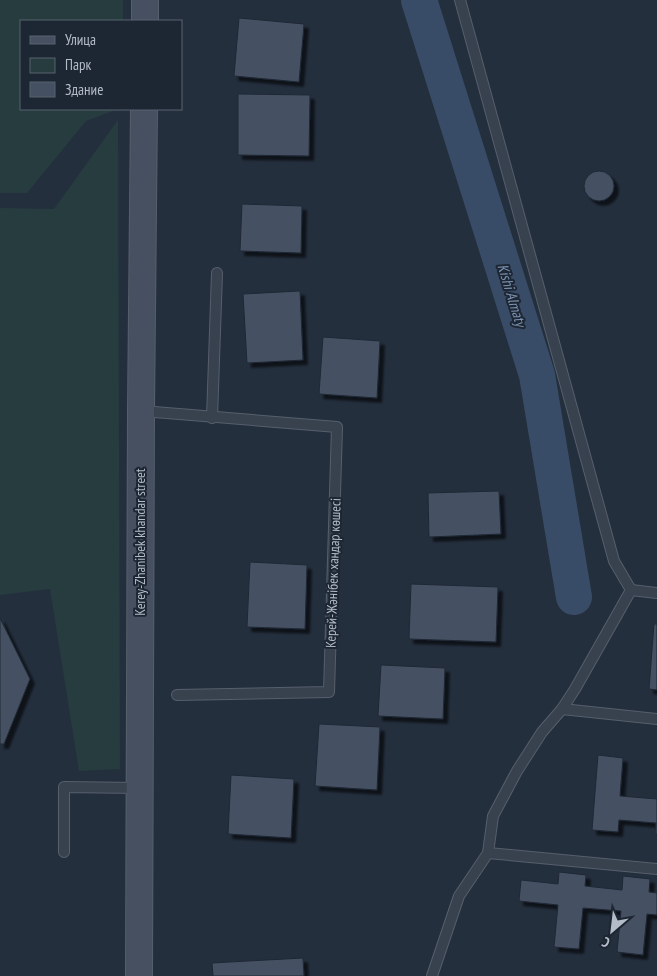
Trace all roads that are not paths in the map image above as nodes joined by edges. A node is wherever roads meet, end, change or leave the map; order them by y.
1 (145, 0) edge
2 (460, 0) edge
3 (145, 20) edge
4 (144, 110) edge
5 (217, 273) dead end
6 (141, 411) junction
7 (212, 418) junction
8 (631, 590) junction
9 (657, 593) edge
10 (177, 695) dead end
11 (562, 708) junction
12 (657, 719) edge
13 (139, 788) junction
14 (64, 852) dead end
15 (488, 853) junction
16 (657, 869) edge
17 (139, 976) edge
18 (432, 976) edge

1 - 3 main road
2 - 8 lane
4 - 6 main road, Kerey-Zhanibek khandar street
5 - 7 lane
6 - 7 lane, Керей-Жәнібек хандар көшесі
6 - 13 main road, Kerey-Zhanibek khandar street
7 - 10 lane, Керей-Жәнібек хандар көшесі
8 - 9 lane
8 - 11 lane
11 - 12 lane
11 - 15 lane
13 - 14 lane
13 - 17 main road, Kerey-Zhanibek khandar street
15 - 16 lane
15 - 18 lane

